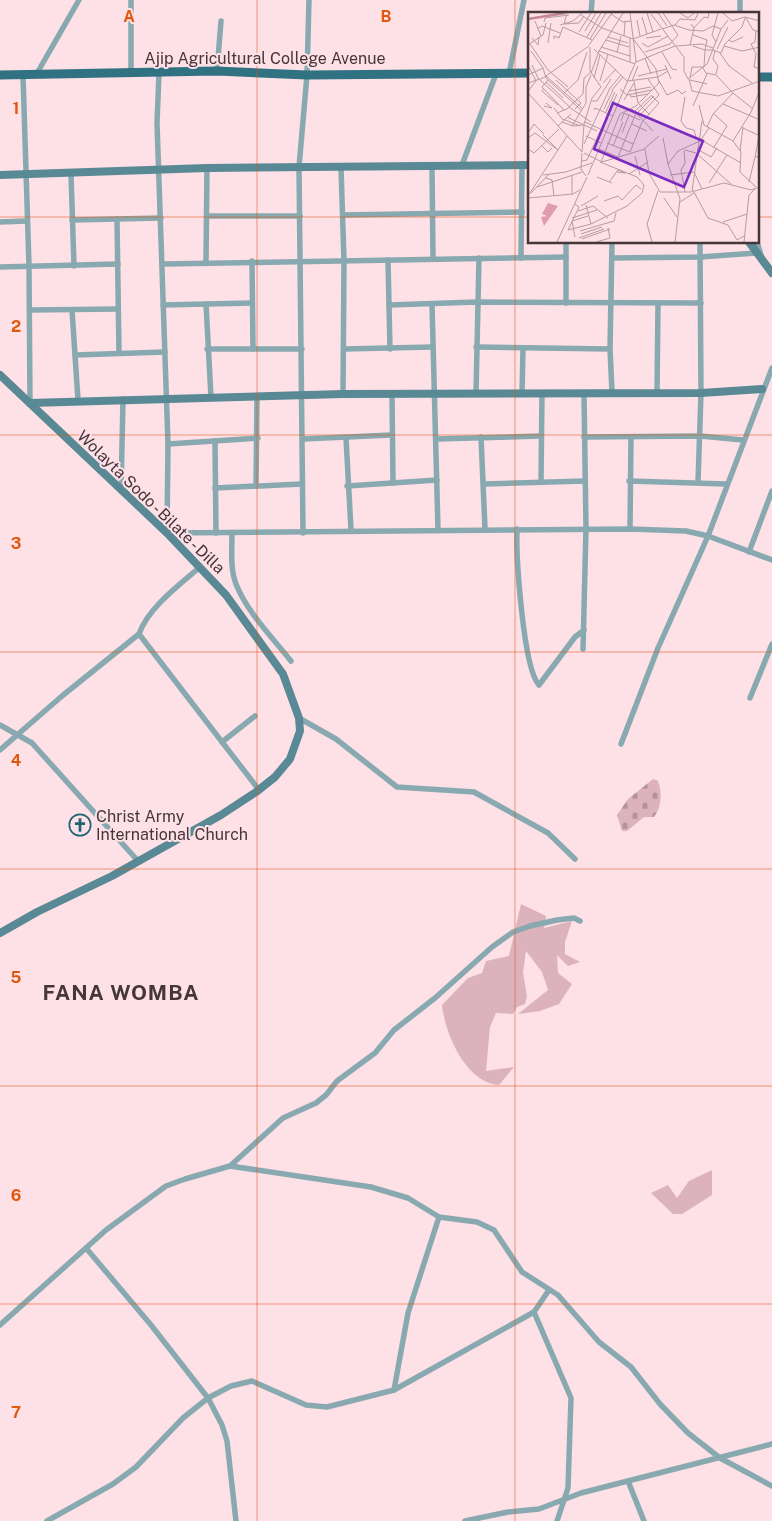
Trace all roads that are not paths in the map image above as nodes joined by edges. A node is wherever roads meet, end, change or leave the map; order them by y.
1 (79, 0) edge
2 (131, 0) edge
3 (309, 0) edge
4 (524, 0) edge
5 (221, 21) dead end
6 (217, 71) junction
7 (131, 73) junction
8 (159, 73) junction
9 (496, 74) junction
10 (509, 74) junction
11 (528, 74) edge
12 (0, 75) edge
13 (36, 75) junction
14 (307, 75) junction
15 (23, 76) junction
16 (526, 164) edge
17 (432, 165) junction
18 (462, 165) junction
19 (299, 167) junction
20 (207, 168) junction
21 (341, 168) junction
22 (159, 169) junction
23 (26, 174) junction
24 (71, 174) junction
25 (0, 175) edge
26 (522, 212) junction
27 (432, 214) junction
28 (343, 215) junction
29 (207, 216) junction
30 (300, 216) junction
31 (162, 218) junction
32 (117, 219) junction
33 (72, 220) junction
34 (27, 221) junction
35 (0, 222) edge
36 (566, 244) edge
37 (612, 244) edge
38 (700, 244) edge
39 (750, 244) edge
40 (758, 244) edge
41 (756, 253) junction
42 (566, 257) junction
43 (700, 257) junction
44 (479, 258) junction
45 (521, 258) junction
46 (612, 258) junction
47 (433, 259) junction
48 (388, 260) junction
49 (252, 261) junction
50 (344, 261) junction
51 (762, 261) junction
52 (206, 262) junction
53 (300, 262) junction
54 (118, 264) junction
55 (163, 264) junction
56 (30, 266) junction
57 (74, 266) junction
58 (0, 267) edge
59 (770, 268) edge
60 (477, 302) junction
61 (251, 303) junction
62 (566, 303) junction
63 (612, 303) junction
64 (701, 303) junction
65 (206, 304) junction
66 (432, 304) junction
67 (658, 304) junction
68 (164, 305) junction
69 (389, 305) junction
70 (118, 309) junction
71 (30, 310) junction
72 (72, 310) junction
73 (432, 347) junction
74 (476, 347) junction
75 (523, 348) junction
76 (207, 349) junction
77 (253, 349) junction
78 (302, 349) junction
79 (344, 349) junction
80 (390, 349) junction
81 (610, 350) junction
82 (165, 352) junction
83 (119, 353) junction
84 (75, 356) junction
85 (772, 368) edge
86 (0, 375) edge
87 (762, 389) junction
88 (612, 392) junction
89 (434, 393) junction
90 (476, 393) junction
91 (542, 393) junction
92 (584, 393) junction
93 (657, 393) junction
94 (701, 393) junction
95 (343, 394) junction
96 (392, 394) junction
97 (522, 394) junction
98 (302, 396) junction
99 (257, 397) junction
100 (211, 398) junction
101 (123, 399) junction
102 (166, 399) junction
103 (78, 400) junction
104 (30, 403) junction
105 (391, 435) junction
106 (541, 436) junction
107 (700, 436) junction
108 (482, 437) junction
109 (631, 437) junction
110 (258, 438) junction
111 (346, 438) junction
112 (584, 438) junction
113 (303, 439) junction
114 (436, 440) junction
115 (743, 440) junction
116 (215, 441) junction
117 (168, 444) junction
118 (437, 480) junction
119 (585, 481) junction
120 (629, 481) junction
121 (541, 482) junction
122 (698, 482) junction
123 (393, 483) junction
124 (302, 484) junction
125 (484, 484) junction
126 (726, 484) junction
127 (256, 486) junction
128 (347, 486) junction
129 (215, 488) junction
130 (120, 491) junction
131 (772, 491) edge
132 (485, 528) junction
133 (586, 528) junction
134 (517, 529) junction
135 (630, 529) junction
136 (351, 530) junction
137 (438, 530) junction
138 (303, 532) junction
139 (168, 533) junction
140 (216, 534) junction
141 (232, 534) junction
142 (708, 536) junction
143 (749, 552) junction
144 (772, 560) edge
145 (200, 567) junction
146 (584, 630) junction
147 (139, 634) junction
148 (772, 644) edge
149 (583, 649) dead end
150 (291, 661) dead end
151 (750, 698) dead end
152 (255, 716) dead end
153 (299, 718) junction
154 (0, 724) edge
155 (19, 734) junction
156 (222, 742) junction
157 (621, 744) dead end
158 (0, 750) edge
159 (259, 790) junction
160 (575, 859) dead end
161 (138, 861) junction
162 (580, 921) dead end
163 (0, 933) edge
164 (230, 1166) junction
165 (439, 1217) junction
166 (86, 1248) junction
167 (549, 1290) junction
168 (534, 1312) junction
169 (0, 1325) edge
170 (394, 1390) junction
171 (208, 1398) junction
172 (772, 1444) edge
173 (720, 1458) junction
174 (628, 1481) junction
175 (772, 1486) edge
176 (565, 1501) junction
177 (47, 1521) edge
178 (236, 1521) edge
179 (465, 1521) edge
180 (557, 1521) edge
181 (644, 1521) edge

1 - 13 street
2 - 7 street
3 - 14 street
4 - 10 street
5 - 6 street
6 - 8 main road, Ajip Agricultural College Avenue
6 - 14 main road, Ajip Agricultural College Avenue
7 - 8 main road, Ajip Agricultural College Avenue
7 - 13 main road, Ajip Agricultural College Avenue
8 - 22 street
9 - 10 main road, Ajip Agricultural College Avenue
9 - 14 main road, Ajip Agricultural College Avenue
9 - 18 street
10 - 11 main road, Ajip Agricultural College Avenue
12 - 15 main road, Ajip Agricultural College Avenue
13 - 15 main road, Ajip Agricultural College Avenue
14 - 19 street
15 - 23 street
16 - 18 main road
16 - 26 street
17 - 18 main road
17 - 21 main road
17 - 27 street
19 - 20 main road
19 - 21 main road
19 - 30 street
20 - 22 main road
20 - 29 street
21 - 28 street
22 - 24 main road
22 - 31 street
23 - 24 main road
23 - 25 main road
23 - 34 street
24 - 33 street
26 - 27 street
26 - 45 street
27 - 28 street
27 - 47 street
28 - 50 street
29 - 30 street
29 - 52 street
30 - 53 street
31 - 32 street
31 - 55 street
32 - 33 street
32 - 54 street
33 - 57 street
34 - 35 street
34 - 56 street
36 - 42 street
37 - 46 street
38 - 43 street
39 - 41 main road
40 - 51 street
41 - 43 street
41 - 51 main road
42 - 45 street
42 - 62 street
43 - 46 street
43 - 64 street
44 - 45 street
44 - 47 street
44 - 60 street
46 - 63 street
47 - 48 street
48 - 50 street
48 - 69 street
49 - 52 street
49 - 53 street
49 - 61 street
50 - 53 street
50 - 79 street
51 - 59 main road
52 - 55 street
53 - 78 street
54 - 57 street
54 - 70 street
55 - 68 street
56 - 57 street
56 - 58 street
56 - 71 street
60 - 62 street
60 - 66 street
60 - 74 street
61 - 65 street
61 - 77 street
62 - 63 street
63 - 67 street
63 - 81 street
64 - 67 street
64 - 94 street
65 - 68 street
65 - 76 street
66 - 69 street
66 - 73 street
67 - 93 street
68 - 82 street
69 - 80 street
70 - 72 street
70 - 83 street
71 - 72 street
71 - 104 street
72 - 84 street
73 - 80 street
73 - 89 street
74 - 75 street
74 - 90 street
75 - 81 street
75 - 97 street
76 - 77 street
76 - 100 street
77 - 78 street
78 - 98 street
79 - 80 street
79 - 95 street
81 - 88 street
82 - 83 street
82 - 102 street
83 - 84 street
84 - 103 street
85 - 87 street
86 - 104 main road, Wolayta Sodo - Bilate - Dilla
87 - 94 main road
87 - 115 street
88 - 92 main road
88 - 93 main road
89 - 90 main road
89 - 96 main road
89 - 114 street
90 - 97 main road
91 - 92 main road
91 - 97 main road
91 - 106 street
92 - 112 street
93 - 94 main road
94 - 107 street
95 - 96 main road
95 - 98 main road
96 - 105 street
98 - 99 main road
98 - 113 street
99 - 100 main road
99 - 110 street
100 - 102 main road
101 - 102 main road
101 - 103 main road
101 - 130 street
102 - 117 street
103 - 104 main road
104 - 130 main road, Wolayta Sodo - Bilate - Dilla
105 - 111 street
105 - 123 street
106 - 108 street
106 - 121 street
107 - 109 street
107 - 115 street
107 - 122 street
108 - 114 street
108 - 125 street
109 - 112 street
109 - 120 street
110 - 116 street
110 - 127 street
111 - 113 street
111 - 128 street
112 - 119 street
113 - 124 street
114 - 118 street
115 - 126 street
116 - 117 street
116 - 129 street
117 - 139 street
118 - 123 street
118 - 137 street
119 - 121 street
119 - 133 street
120 - 122 street
120 - 135 street
121 - 125 street
122 - 126 street
123 - 128 street
124 - 127 street
124 - 138 street
125 - 132 street
126 - 142 street
127 - 129 street
128 - 136 street
129 - 140 street
130 - 139 main road, Wolayta Sodo - Bilate - Dilla
131 - 143 street
132 - 134 street
132 - 137 street
133 - 134 street
133 - 135 street
133 - 146 street
134 - 146 street
135 - 142 street
136 - 137 street
136 - 138 street
138 - 141 street
139 - 140 street
139 - 145 main road, Wolayta Sodo - Bilate - Dilla
140 - 141 street
141 - 150 street
142 - 143 street
142 - 157 street
143 - 144 street
145 - 147 street
145 - 153 main road, Wolayta Sodo - Bilate - Dilla
146 - 149 street
147 - 155 street
147 - 156 street
148 - 151 street
152 - 156 street
153 - 159 main road, Wolayta Sodo - Bilate - Dilla
153 - 160 street
154 - 155 street
155 - 158 street
155 - 161 street
156 - 159 street
159 - 161 main road, Wolayta Sodo - Bilate - Dilla
161 - 163 main road, Wolayta Sodo - Bilate - Dilla
162 - 164 street
164 - 165 street
164 - 166 street
165 - 167 street
165 - 170 street
166 - 169 street
166 - 171 street
167 - 168 street
167 - 173 street
168 - 170 street
168 - 176 street
170 - 171 street
171 - 177 street
171 - 178 street
172 - 173 street
173 - 174 street
173 - 175 street
174 - 176 street
174 - 181 street
176 - 179 street
176 - 180 street

